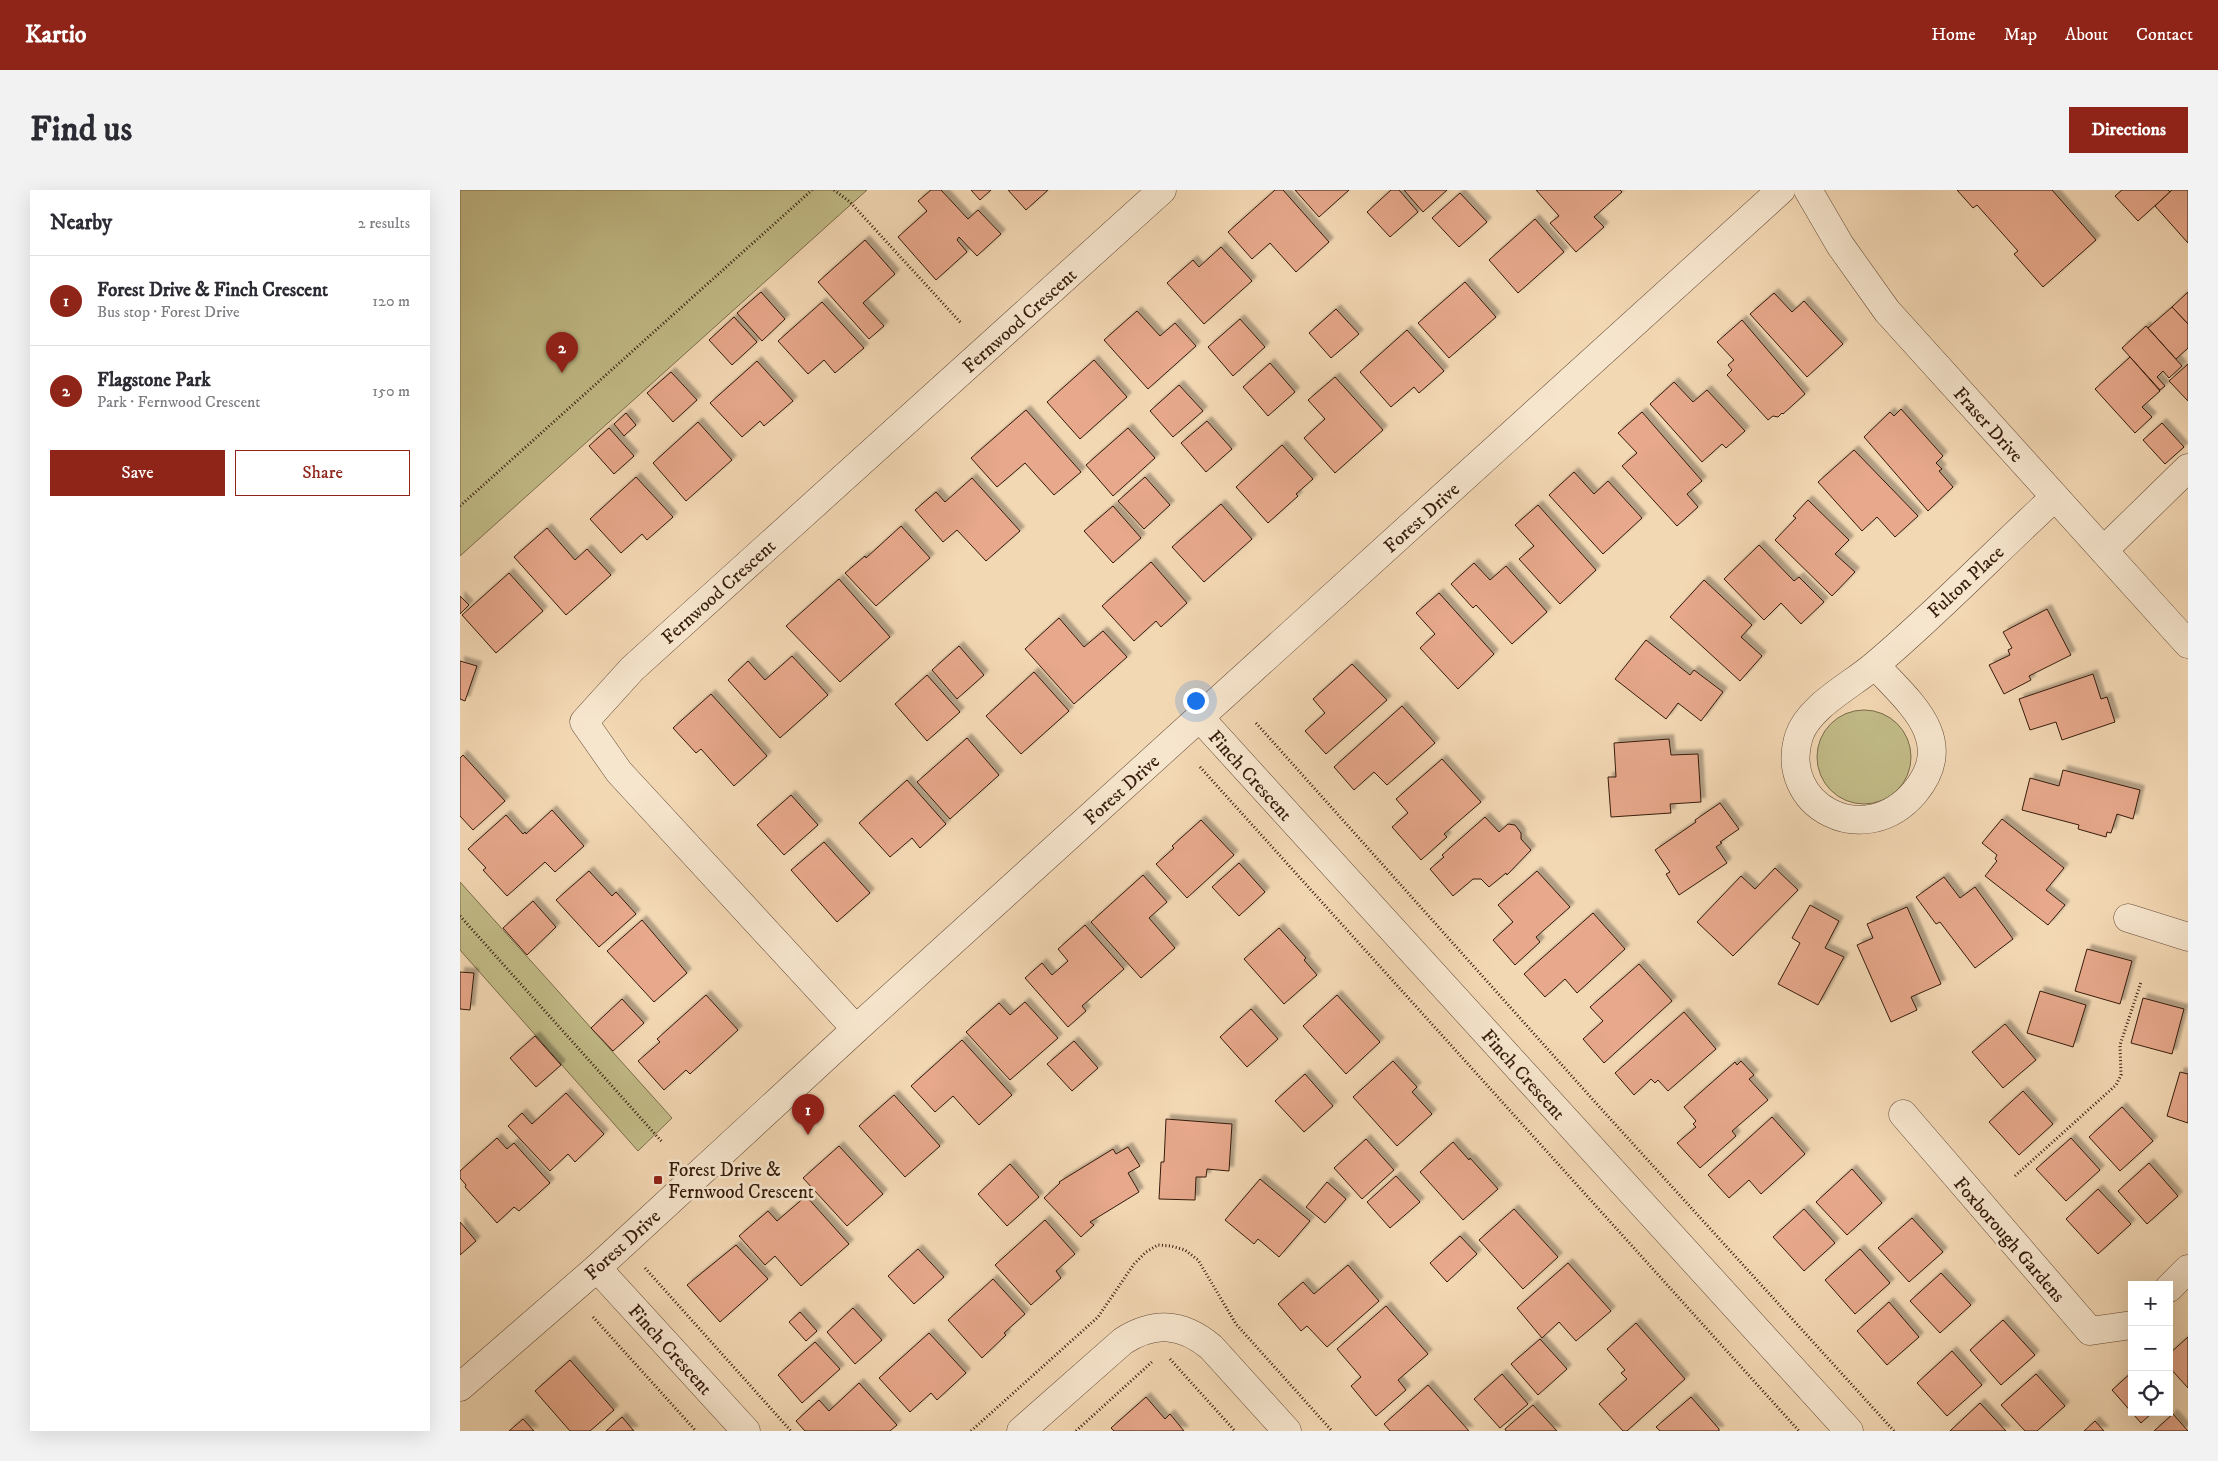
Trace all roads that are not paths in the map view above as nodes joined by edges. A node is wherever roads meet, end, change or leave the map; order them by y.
1 (1162, 190) edge
2 (1781, 190) edge
3 (1808, 190) edge
4 (2188, 468) edge
5 (2055, 497) junction
6 (2104, 550) junction
7 (2188, 644) edge
8 (1875, 665) junction
9 (1199, 717) junction
10 (2128, 918) dead end
11 (2188, 937) edge
12 (856, 1030) junction
13 (1903, 1114) dead end
14 (597, 1268) junction
15 (2188, 1269) edge
16 (2173, 1284) edge
17 (2128, 1326) edge
18 (460, 1387) edge
19 (746, 1431) edge
20 (1021, 1431) edge
21 (1287, 1431) edge
22 (1849, 1431) edge

1 - 12 street, Fernwood Crescent
2 - 9 street, Forest Drive
3 - 5 street, Fraser Drive
4 - 6 street
5 - 6 street, Fraser Drive
5 - 8 street, Fulton Place
6 - 7 street, Fraser Drive
8 - 8 street, Fulton Place
9 - 12 street, Forest Drive
9 - 22 street, Finch Crescent
10 - 11 street
12 - 14 street, Forest Drive
13 - 17 street, Foxborough Gardens
14 - 18 street, Forest Drive
14 - 19 street, Finch Crescent
15 - 16 street
20 - 21 street

